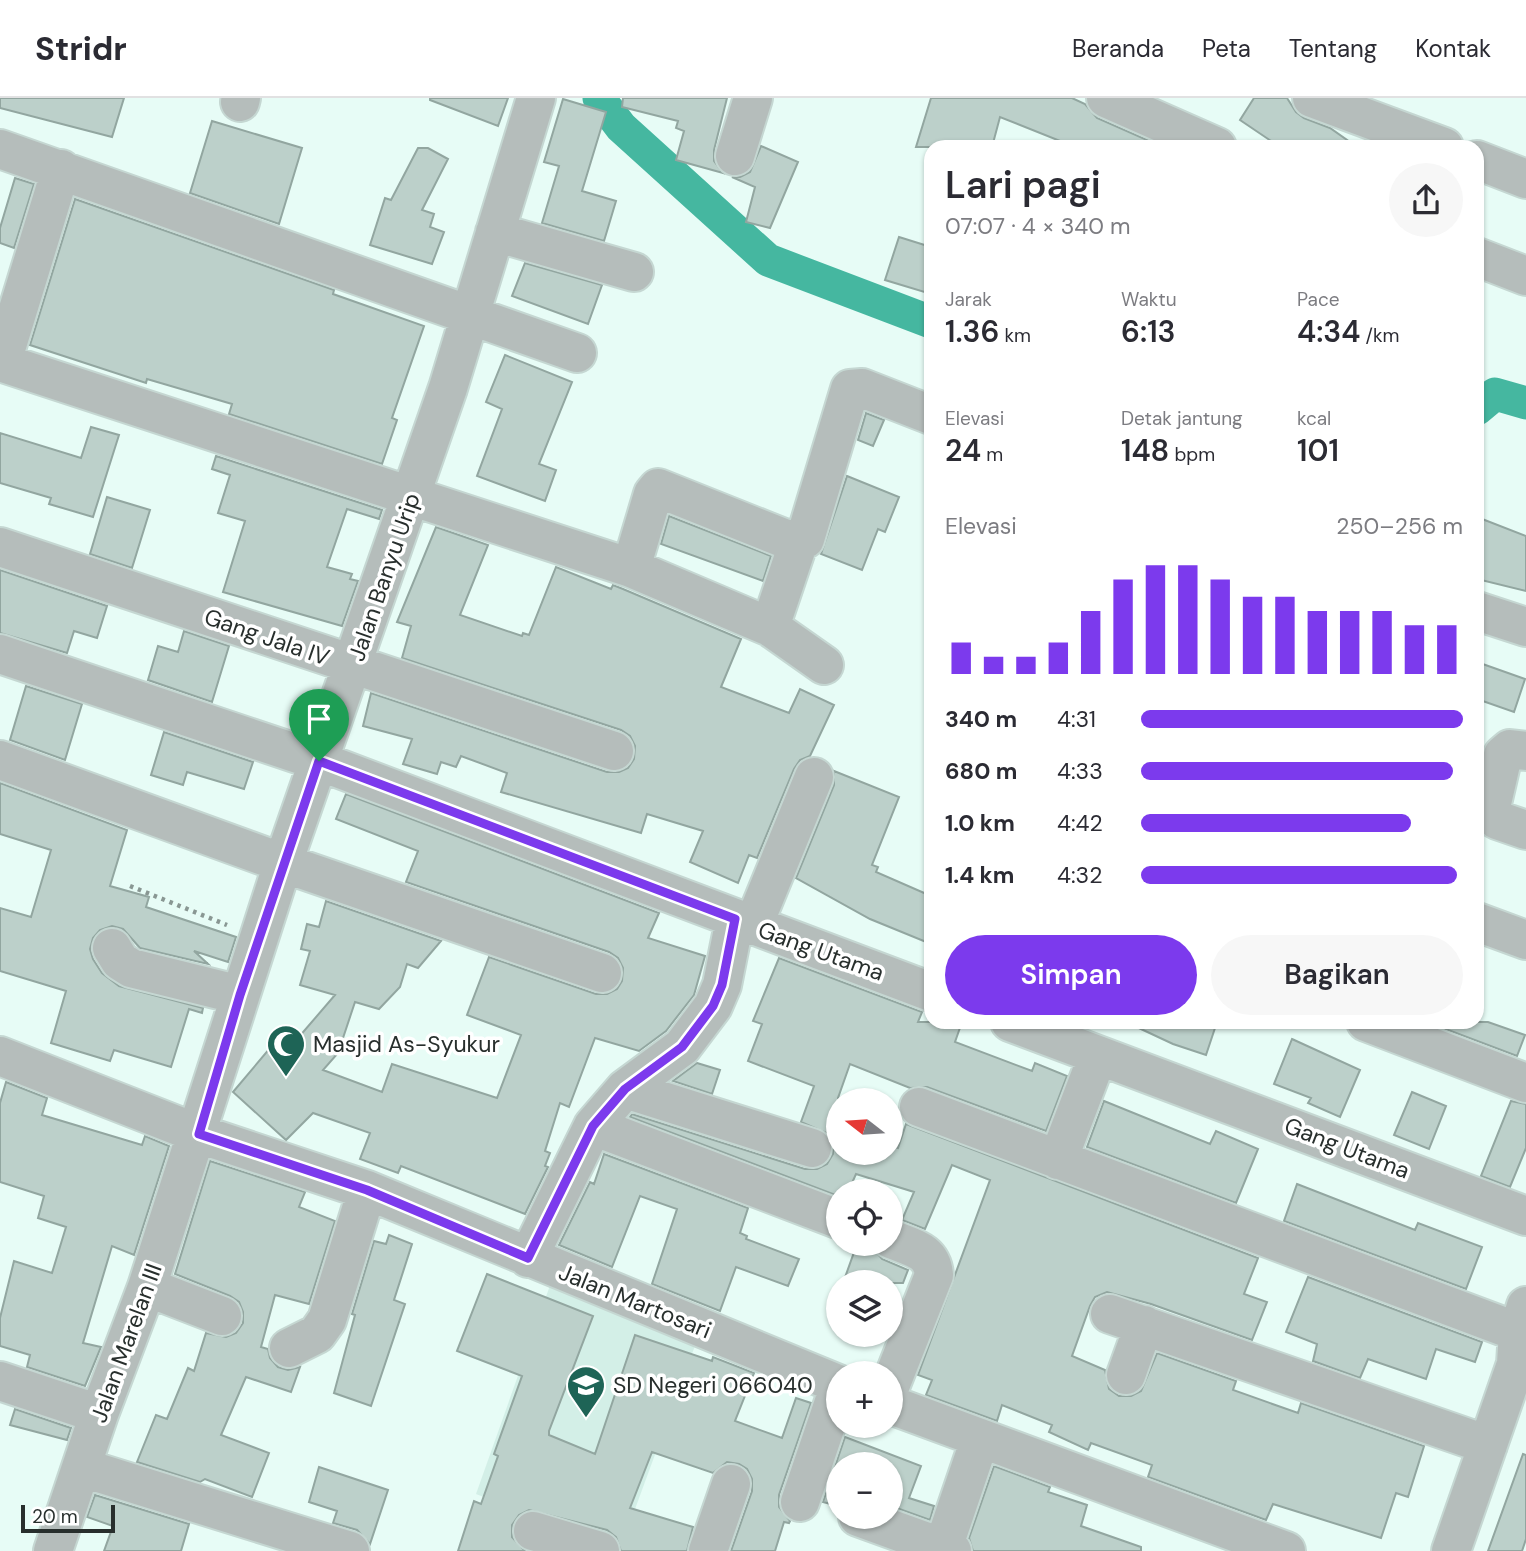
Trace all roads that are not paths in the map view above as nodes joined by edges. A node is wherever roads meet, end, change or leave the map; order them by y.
1 (536, 98) edge
2 (753, 98) edge
3 (1107, 98) edge
4 (1312, 98) edge
5 (1196, 140) edge
6 (1425, 140) edge
7 (0, 149) edge
8 (735, 156) dead end
9 (1484, 163) edge
10 (61, 169) junction
11 (1526, 179) edge
12 (495, 232) junction
13 (1484, 260) edge
14 (634, 272) dead end
15 (1526, 276) edge
16 (470, 315) junction
17 (577, 353) dead end
18 (1, 362) edge
19 (924, 412) edge
20 (412, 495) junction
21 (799, 541) junction
22 (0, 547) edge
23 (631, 568) junction
24 (1484, 613) edge
25 (771, 627) junction
26 (1526, 627) edge
27 (0, 654) edge
28 (354, 666) junction
29 (824, 666) dead end
30 (614, 751) dead end
31 (1526, 751) edge
32 (0, 760) edge
33 (319, 761) junction
34 (814, 777) dead end
35 (1526, 830) edge
36 (283, 863) junction
37 (744, 922) junction
38 (1484, 925) edge
39 (1526, 940) edge
40 (112, 948) dead end
41 (602, 973) dead end
42 (924, 989) edge
43 (240, 995) junction
44 (1029, 1029) edge
45 (1384, 1029) edge
46 (1098, 1055) junction
47 (0, 1056) edge
48 (1526, 1083) edge
49 (625, 1089) junction
50 (919, 1107) dead end
51 (593, 1126) junction
52 (199, 1134) junction
53 (812, 1147) dead end
54 (1058, 1160) junction
55 (367, 1190) junction
56 (826, 1214) edge
57 (1526, 1216) edge
58 (903, 1245) edge
59 (528, 1258) junction
60 (147, 1287) junction
61 (222, 1316) dead end
62 (1522, 1343) edge
63 (289, 1348) dead end
64 (900, 1361) edge
65 (1126, 1375) dead end
66 (826, 1380) edge
67 (0, 1381) edge
68 (903, 1410) edge
69 (99, 1414) junction
70 (826, 1425) edge
71 (1505, 1425) edge
72 (980, 1439) junction
73 (83, 1468) junction
74 (731, 1484) dead end
75 (800, 1502) dead end
76 (891, 1529) edge
77 (533, 1531) dead end
78 (947, 1549) edge
79 (53, 1551) edge
80 (350, 1551) edge
81 (600, 1551) edge
82 (708, 1551) edge
83 (1286, 1551) edge
84 (1451, 1551) edge

1 - 12 street, Jalan Banyu Urip
2 - 8 street
3 - 5 street
4 - 6 street
7 - 10 street
9 - 11 street
10 - 16 street
10 - 18 street
12 - 14 street
12 - 16 street, Jalan Banyu Urip
13 - 15 street
16 - 17 street
16 - 20 street, Jalan Banyu Urip
18 - 20 street
19 - 21 street
20 - 23 street
20 - 28 street, Jalan Banyu Urip
21 - 23 street
21 - 25 street
22 - 28 street, Gang Jala IV
23 - 25 street
24 - 26 street
25 - 29 street
27 - 33 street, Gang Utama
28 - 30 street, Gang Jala IV
28 - 33 street, Jalan Banyu Urip
31 - 35 street
32 - 36 street
33 - 36 street, Jalan Banyu Urip
33 - 37 street, Gang Utama
34 - 37 street
36 - 41 street
36 - 43 street, Jalan Banyu Urip
37 - 42 street, Gang Utama
37 - 49 street
38 - 39 street
40 - 43 street
43 - 52 street, Jalan Banyu Urip
44 - 46 street, Gang Utama
45 - 48 street
46 - 54 street
46 - 57 street, Gang Utama
47 - 52 street, Jalan Martosari
49 - 51 street
49 - 53 street
50 - 54 street
51 - 56 street
51 - 59 street
52 - 55 street, Jalan Martosari
52 - 60 street, Jalan Marelan III
54 - 62 street
55 - 59 street, Jalan Martosari
55 - 63 street
58 - 64 street
59 - 66 street, Jalan Martosari
60 - 61 street
60 - 69 street, Jalan Marelan III
62 - 71 street
65 - 71 street
67 - 69 street
68 - 72 street
69 - 73 street, Jalan Marelan III
70 - 75 street
71 - 84 street
72 - 78 street
72 - 83 street
73 - 79 street, Jalan Marelan III
73 - 80 street
74 - 82 street
76 - 78 street
77 - 81 street

